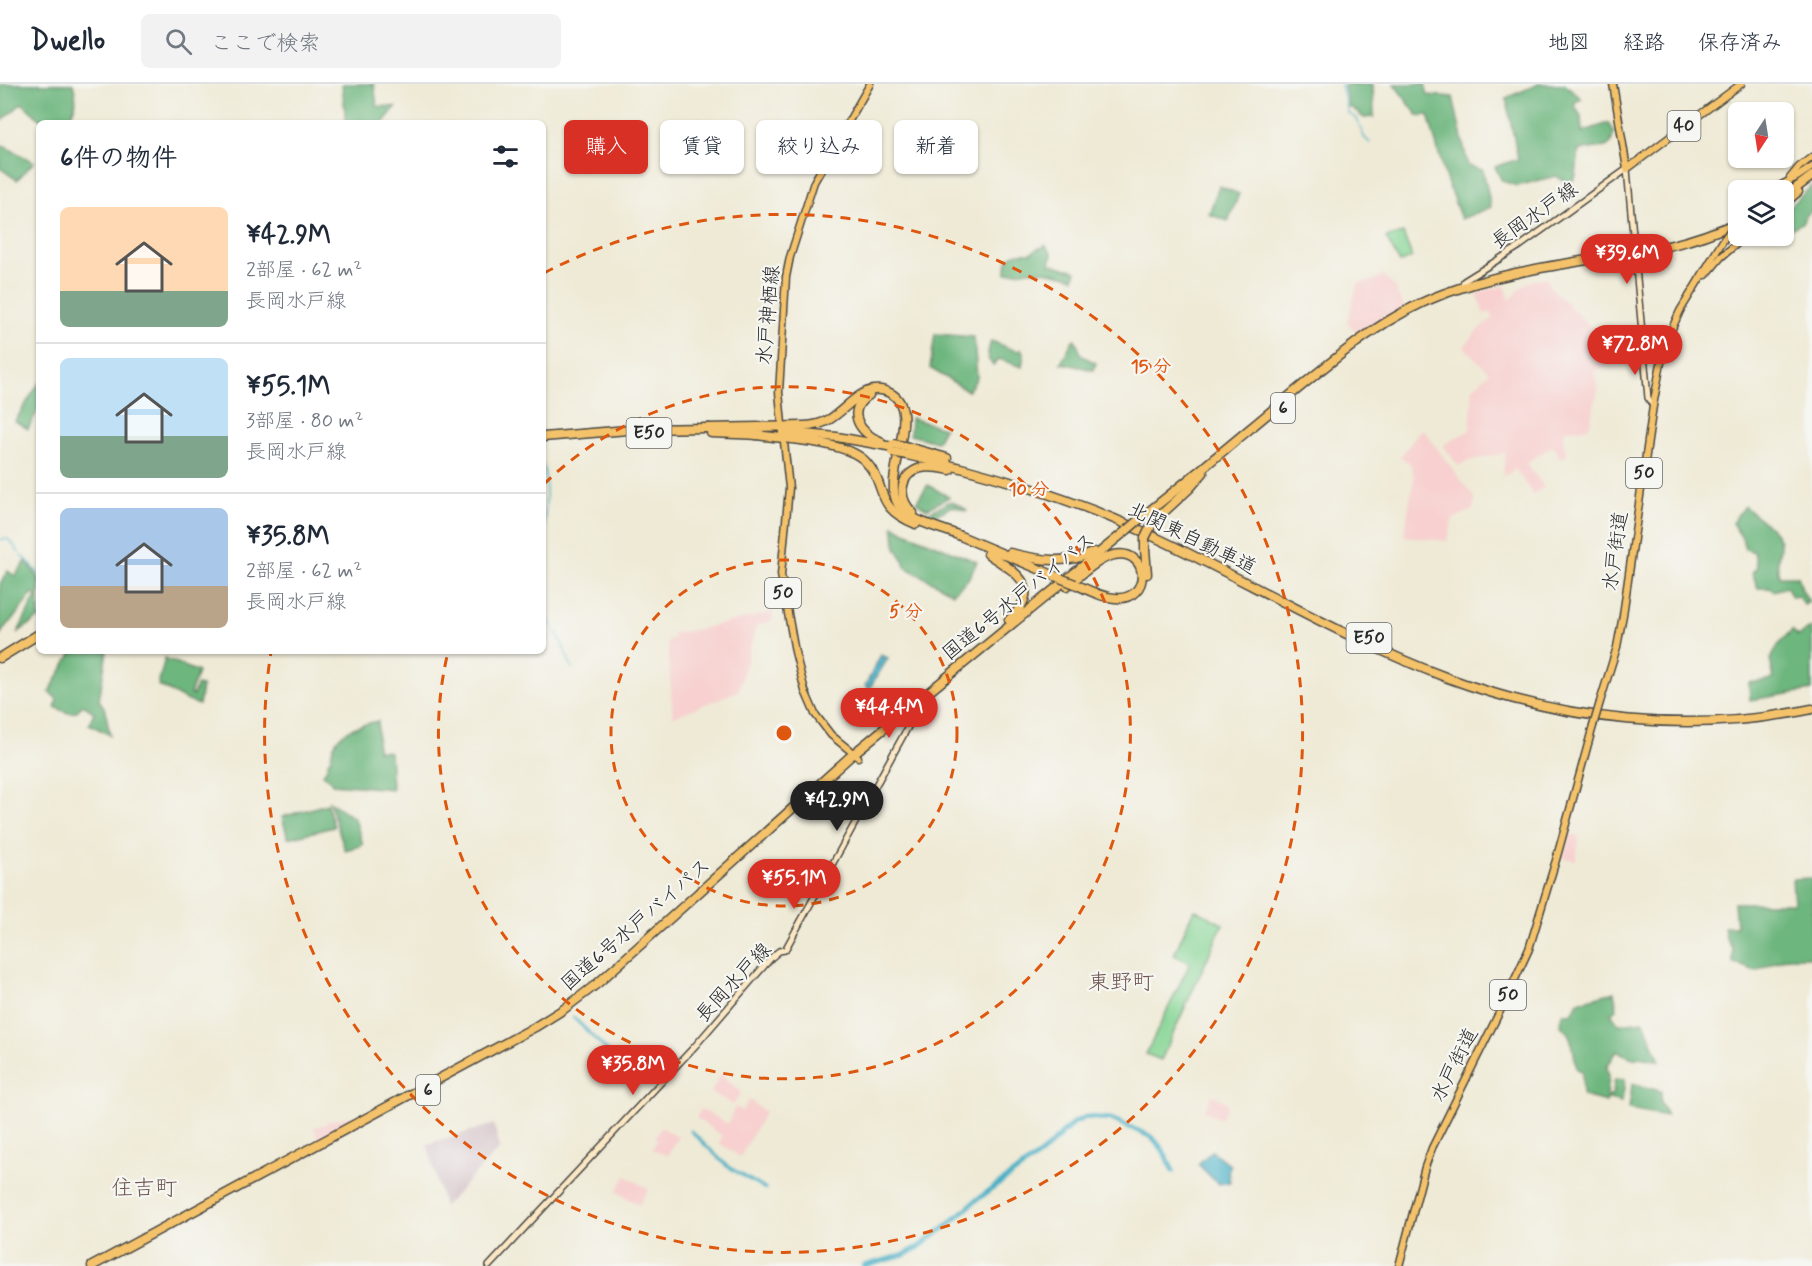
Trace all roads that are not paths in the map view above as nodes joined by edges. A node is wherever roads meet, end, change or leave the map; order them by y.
1 (870, 84) edge
2 (1613, 84) edge
3 (1741, 84) edge
4 (1812, 157) edge
5 (1812, 167) edge
6 (1627, 169) junction
7 (1812, 176) edge
8 (1790, 178) dead end
9 (1791, 180) edge
10 (1812, 182) edge
11 (1794, 190) edge
12 (1798, 190) junction
13 (1794, 194) edge
14 (1728, 225) edge
15 (1728, 231) edge
16 (1728, 233) edge
17 (1734, 246) edge
18 (1636, 256) junction
19 (1699, 282) junction
20 (1461, 288) junction
21 (1647, 387) junction
22 (1656, 387) junction
23 (1653, 406) junction
24 (782, 424) dead end
25 (706, 428) junction
26 (756, 435) junction
27 (546, 437) edge
28 (546, 442) edge
29 (784, 442) dead end
30 (893, 447) junction
31 (908, 450) junction
32 (1046, 493) junction
33 (1147, 520) junction
34 (923, 521) junction
35 (912, 522) junction
36 (1126, 532) junction
37 (989, 551) junction
38 (1059, 583) junction
39 (1074, 586) junction
40 (36, 636) edge
41 (36, 642) edge
42 (977, 652) junction
43 (0, 658) edge
44 (0, 664) edge
45 (1812, 704) edge
46 (914, 707) junction
47 (1812, 709) edge
48 (906, 723) junction
49 (855, 755) junction
50 (92, 1266) edge
51 (102, 1266) edge
52 (489, 1266) edge
53 (1399, 1266) edge

1 - 24 main road, 水戸神栖線
2 - 6 main road
3 - 6 main road, 40
4 - 8 main road
5 - 9 main road
6 - 18 main road
6 - 20 main road, 長岡水戸線
7 - 12 highway
10 - 12 highway
11 - 12 highway
12 - 13 highway
14 - 18 highway, 国道6号水戸バイパス / 6
15 - 18 highway, 国道6号水戸バイパス / 6
16 - 19 main road, bridge
17 - 19 main road
18 - 20 highway, 国道6号水戸バイパス / 6
18 - 21 main road
18 - 33 highway, 国道6号水戸バイパス / 6
19 - 22 main road, 水戸街道 / 50
20 - 33 highway, 国道6号水戸バイパス / 6
21 - 22 main road
21 - 23 main road
22 - 23 main road, 水戸街道 / 50
23 - 53 main road, 水戸街道 / 50, bridge
25 - 27 highway, 北関東自動車道 / E50
25 - 30 highway, 北関東自動車道 / E50
25 - 34 highway
26 - 28 highway, 北関東自動車道 / E50
26 - 30 highway, 北関東自動車道 / E50
26 - 35 highway
29 - 49 main road, 50
30 - 31 highway, 北関東自動車道 / E50, bridge
30 - 35 highway
31 - 32 highway, 北関東自動車道 / E50
31 - 45 highway, 北関東自動車道 / E50
32 - 34 highway
32 - 47 highway, 北関東自動車道 / E50
33 - 36 highway, 国道6号水戸バイパス / 6, bridge
33 - 39 highway, bridge
34 - 37 highway
35 - 37 highway
36 - 37 highway
36 - 38 highway, 国道6号水戸バイパス / 6
36 - 42 highway, 国道6号水戸バイパス / 6
37 - 38 highway
37 - 42 highway
38 - 39 highway, bridge
38 - 39 highway
38 - 46 highway, 国道6号水戸バイパス / 6
40 - 43 highway
41 - 44 highway
42 - 46 highway, 国道6号水戸バイパス / 6
46 - 48 highway, 国道6号水戸バイパス / 6
46 - 49 highway, 国道6号水戸バイパス / 6
48 - 49 highway, 国道6号水戸バイパス / 6
48 - 52 main road, 長岡水戸線
49 - 50 highway, 国道6号水戸バイパス / 6
49 - 51 highway, 国道6号水戸バイパス / 6

